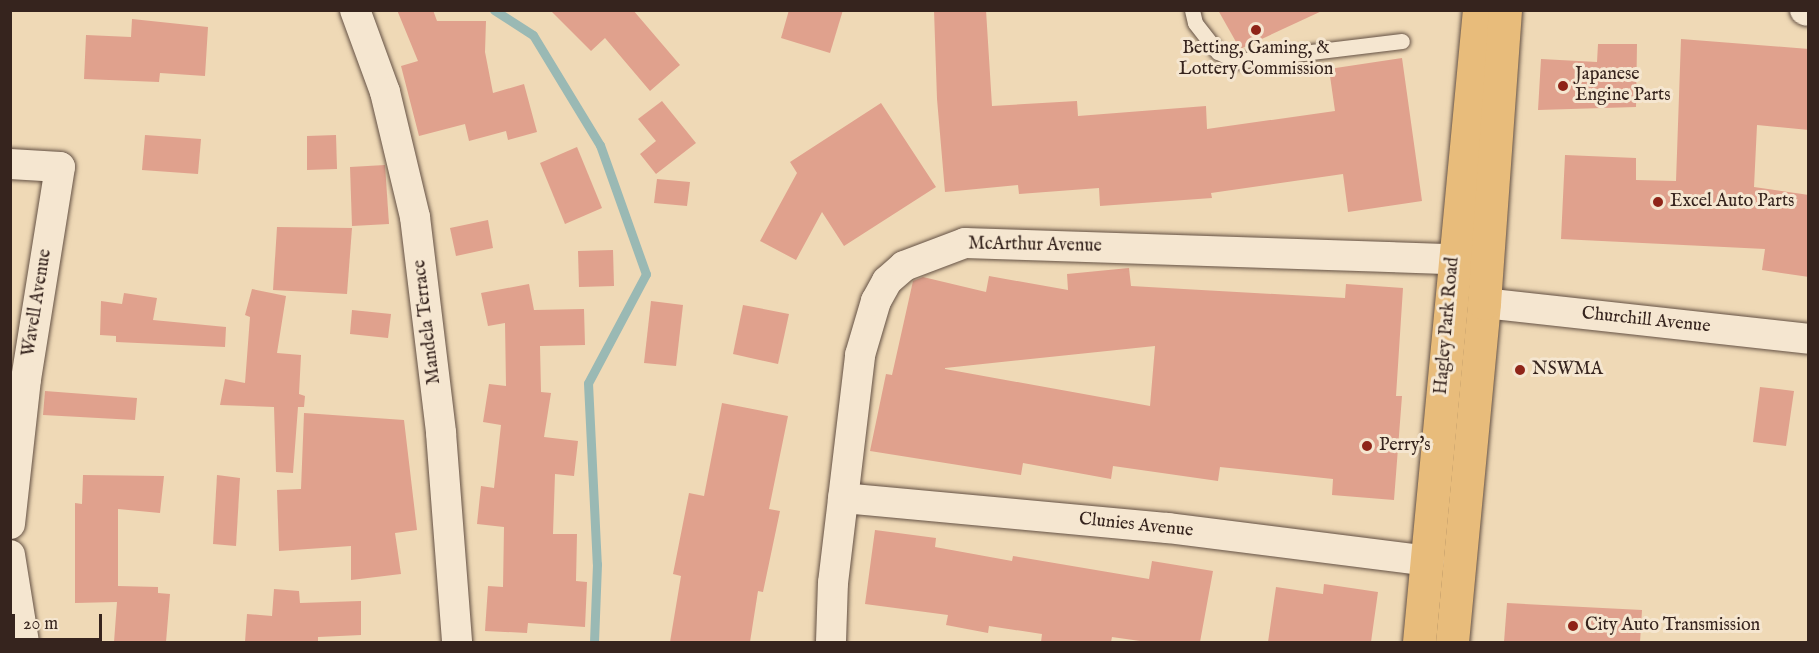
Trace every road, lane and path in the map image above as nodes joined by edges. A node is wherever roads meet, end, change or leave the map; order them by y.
1 (355, 10) edge
2 (1192, 10) edge
3 (1479, 10) edge
4 (1505, 10) edge
5 (1402, 41) dead end
6 (10, 164) edge
7 (1453, 259) junction
8 (1484, 303) junction
9 (1809, 339) edge
10 (843, 498) junction
11 (10, 524) edge
12 (10, 555) edge
13 (1429, 561) junction
14 (24, 642) edge
15 (457, 642) edge
16 (831, 642) edge
17 (1419, 642) edge
18 (1452, 642) edge

1 - 15 street, Mandela Terrace
2 - 5 lane
3 - 7 main road, Hagley Park Road
4 - 8 main road, Hagley Park Road
6 - 11 street, Wavell Avenue
7 - 10 street, McArthur Avenue
7 - 13 main road, Hagley Park Road
8 - 9 street, Churchill Avenue
8 - 18 main road, Hagley Park Road
10 - 13 street, Clunies Avenue
10 - 16 street, McArthur Avenue
12 - 14 street
13 - 17 main road, Hagley Park Road

